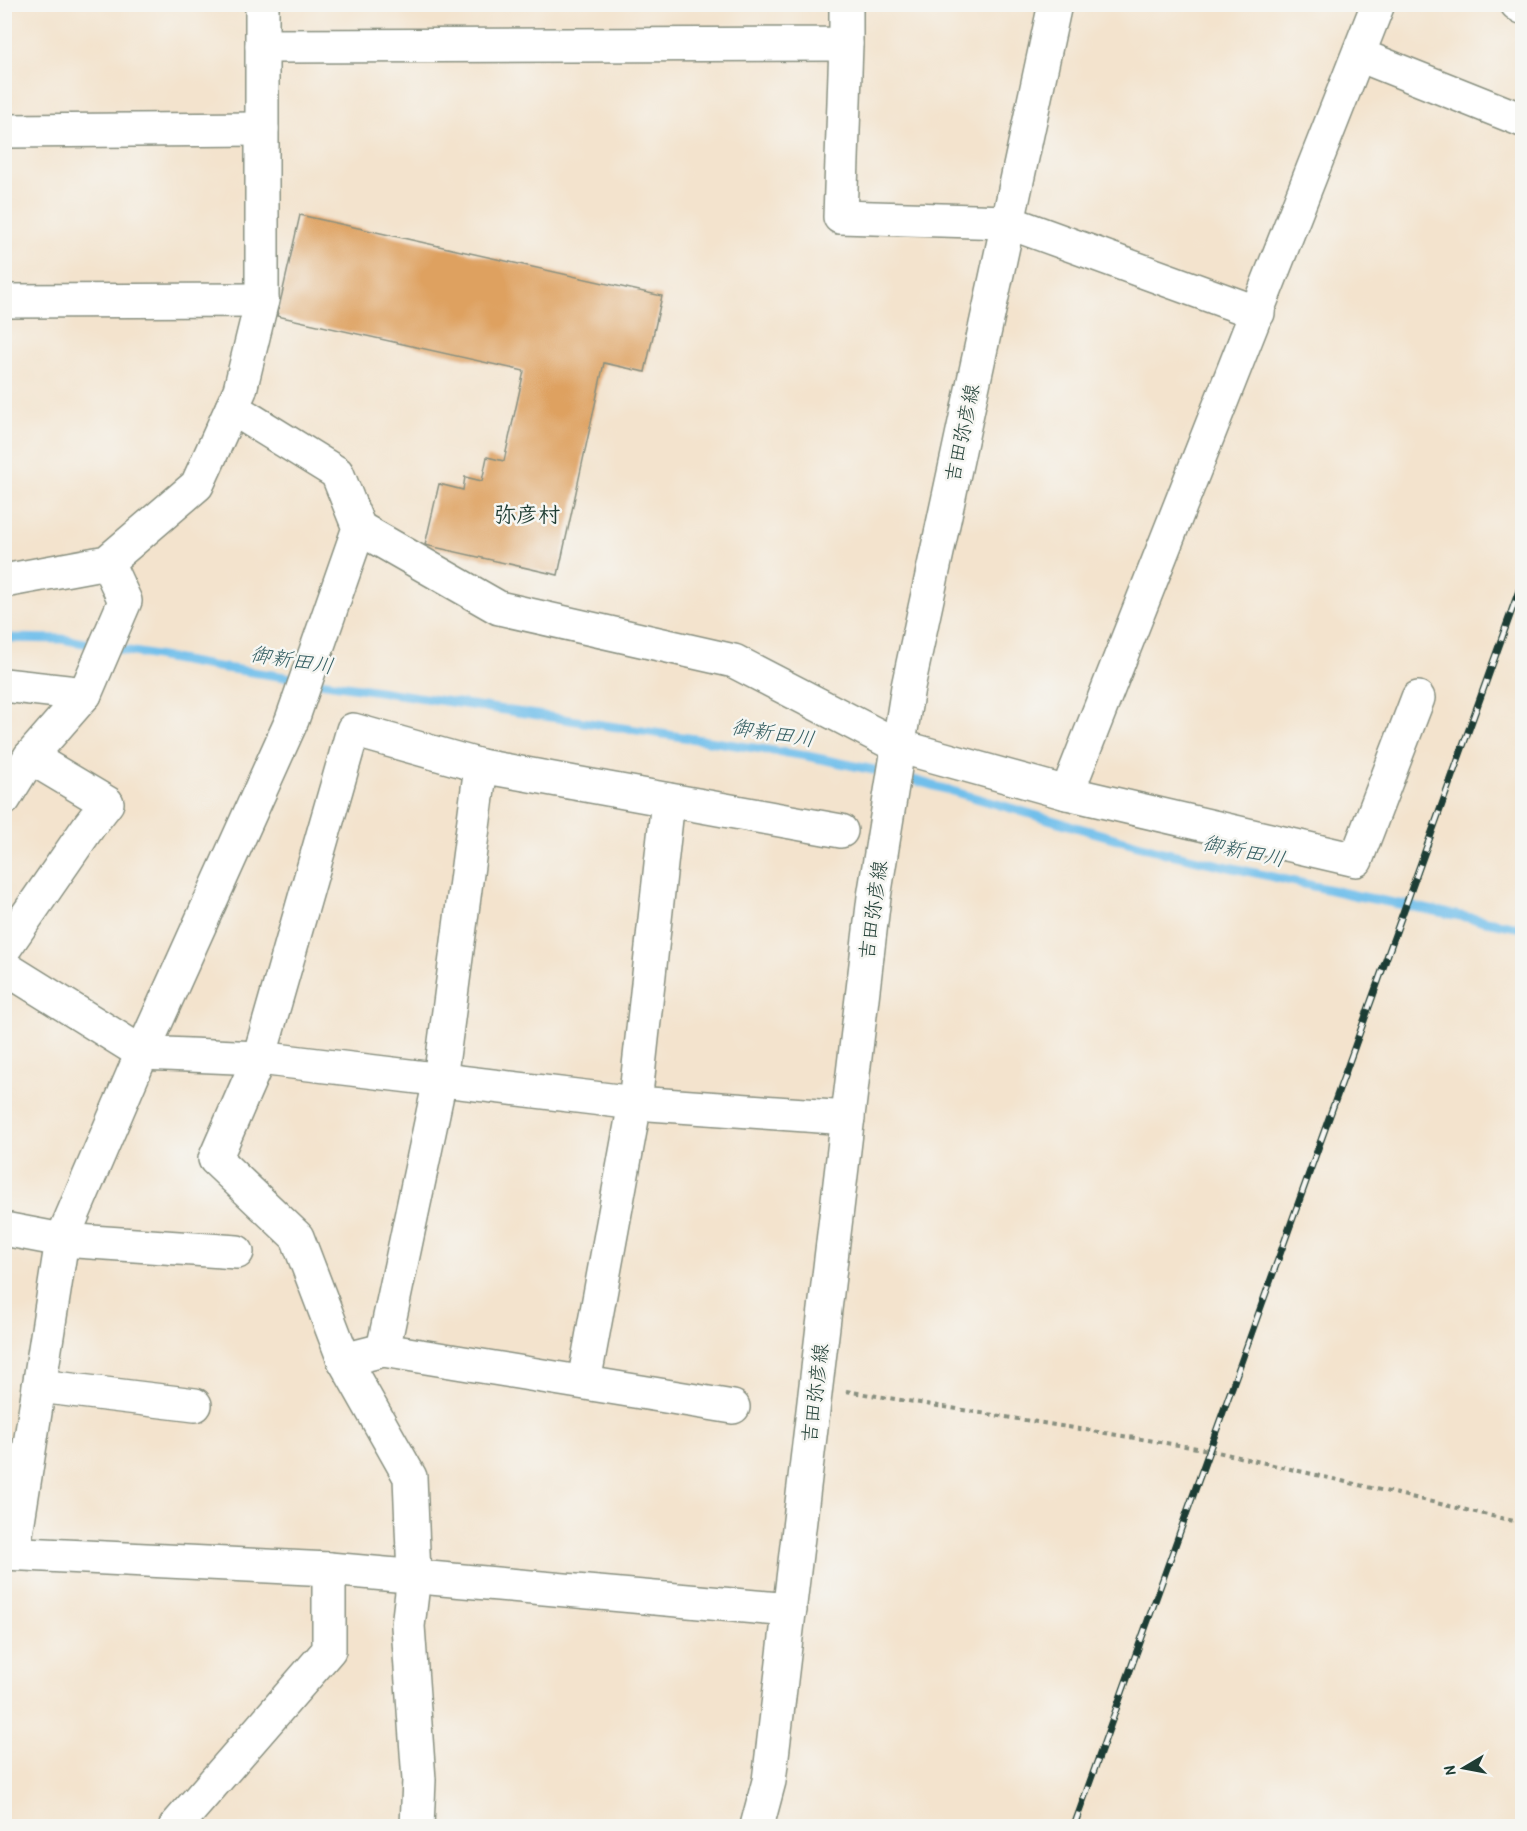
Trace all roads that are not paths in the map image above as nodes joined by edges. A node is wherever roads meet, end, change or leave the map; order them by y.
1 (262, 4) edge
2 (846, 4) edge
3 (1055, 4) edge
4 (1378, 4) edge
5 (1516, 4) edge
6 (1522, 7) edge
7 (846, 44) junction
8 (262, 46) junction
9 (1359, 55) junction
10 (1522, 120) edge
11 (262, 129) junction
12 (4, 131) edge
13 (1008, 222) junction
14 (262, 300) junction
15 (4, 301) edge
16 (1258, 313) junction
17 (232, 408) junction
18 (359, 528) junction
19 (107, 562) junction
20 (4, 581) edge
21 (4, 685) edge
22 (85, 694) junction
23 (1418, 698) dead end
24 (897, 755) junction
25 (30, 757) junction
26 (481, 766) junction
27 (1067, 793) junction
28 (4, 799) edge
29 (668, 800) junction
30 (841, 831) dead end
31 (4, 949) edge
32 (4, 967) edge
33 (142, 1053) junction
34 (259, 1058) junction
35 (440, 1080) junction
36 (635, 1103) junction
37 (848, 1118) junction
38 (4, 1229) edge
39 (62, 1240) junction
40 (237, 1252) dead end
41 (383, 1350) junction
42 (344, 1360) junction
43 (584, 1382) junction
44 (39, 1386) junction
45 (195, 1405) dead end
46 (733, 1407) dead end
47 (9, 1553) edge
48 (329, 1569) junction
49 (414, 1576) junction
50 (790, 1610) junction
51 (176, 1827) edge
52 (417, 1827) edge
53 (757, 1827) edge

1 - 8 street
2 - 7 street
3 - 13 street, 吉田弥彦線
4 - 9 street
5 - 6 street
7 - 8 street
7 - 13 street
8 - 11 street
9 - 10 street
9 - 16 street
11 - 12 street
11 - 14 street
13 - 16 street
13 - 24 street, 吉田弥彦線
14 - 15 street
14 - 17 street
16 - 27 street
17 - 18 street
17 - 19 street
18 - 24 street
18 - 33 street
19 - 20 street
19 - 22 street
21 - 22 street
22 - 25 street
23 - 27 street
24 - 27 street
24 - 37 street, 吉田弥彦線
25 - 28 street
25 - 31 street
26 - 29 street
26 - 34 street
26 - 35 street
29 - 30 street
29 - 36 street
32 - 33 street
33 - 34 street
33 - 39 street
34 - 35 street
34 - 42 street
35 - 36 street
35 - 41 street
36 - 37 street
36 - 43 street
37 - 50 street, 吉田弥彦線
38 - 39 street
39 - 40 street
39 - 44 street
41 - 42 street
41 - 43 street
42 - 49 street
43 - 46 street
44 - 45 street
44 - 47 street
47 - 48 street
48 - 49 street
48 - 51 street
49 - 50 street
49 - 52 street
50 - 53 street, 吉田弥彦線

